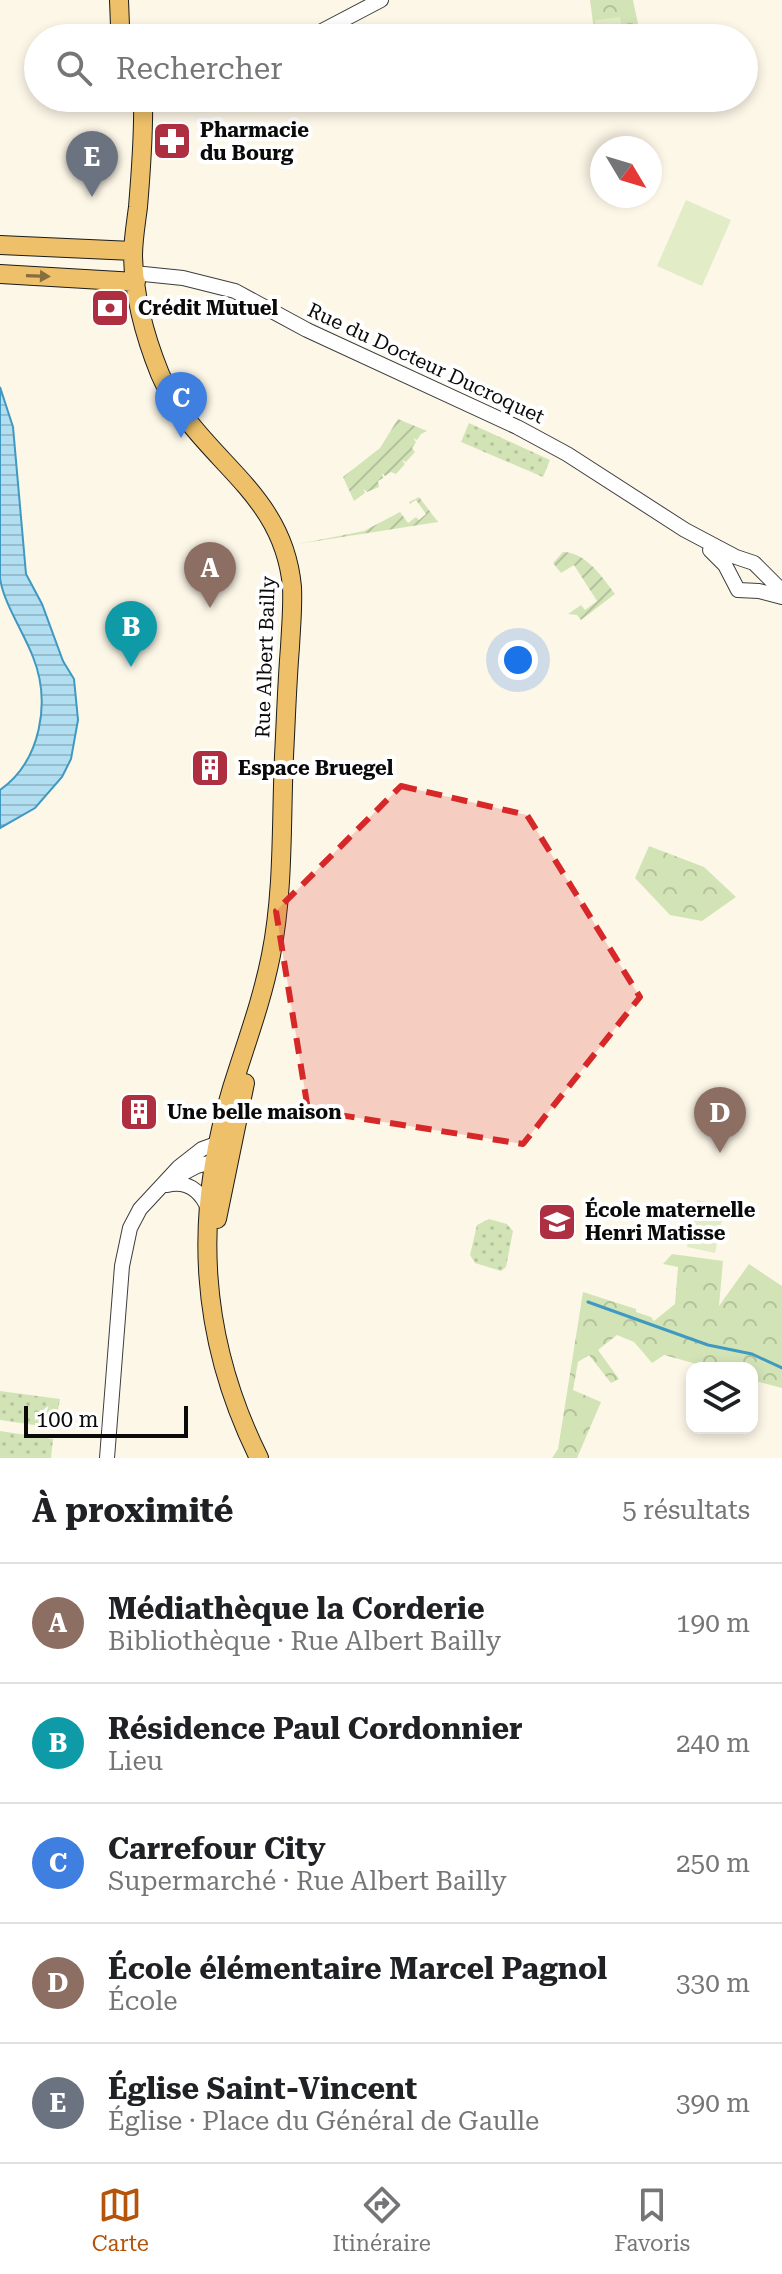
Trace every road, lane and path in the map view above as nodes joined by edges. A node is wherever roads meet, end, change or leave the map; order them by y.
1 (119, 0) edge
2 (378, 2) edge
3 (120, 24) edge
4 (335, 24) edge
5 (143, 112) edge
6 (0, 245) edge
7 (133, 251) junction
8 (0, 274) edge
9 (135, 277) junction
10 (685, 530) junction
11 (746, 561) junction
12 (761, 570) junction
13 (731, 578) junction
14 (754, 590) junction
15 (782, 591) edge
16 (782, 597) edge
17 (224, 1151) junction
18 (160, 1190) junction
19 (208, 1208) junction
20 (217, 1333) junction
21 (107, 1458) edge
22 (259, 1458) edge

1 - 3 main road
2 - 4 street
5 - 7 main road, Rue Albert Bailly
6 - 7 main road
7 - 9 main road, Rue Albert Bailly
8 -> 9 main road
9 - 10 street, Rue du Docteur Ducroquet
9 - 17 main road, Rue Albert Bailly
10 - 11 street, Rue du Docteur Ducroquet
10 - 13 street, Rue du Docteur Ducroquet
11 - 12 street
11 - 13 street
12 - 14 street
12 - 15 street
13 - 14 street
14 - 16 street
17 - 18 street
17 - 19 main road, Rue Albert Bailly
17 - 20 main road, Rue Albert Bailly
18 - 19 street
18 - 21 street
19 - 20 main road, Rue Albert Bailly
20 - 22 main road, Rue Albert Bailly

